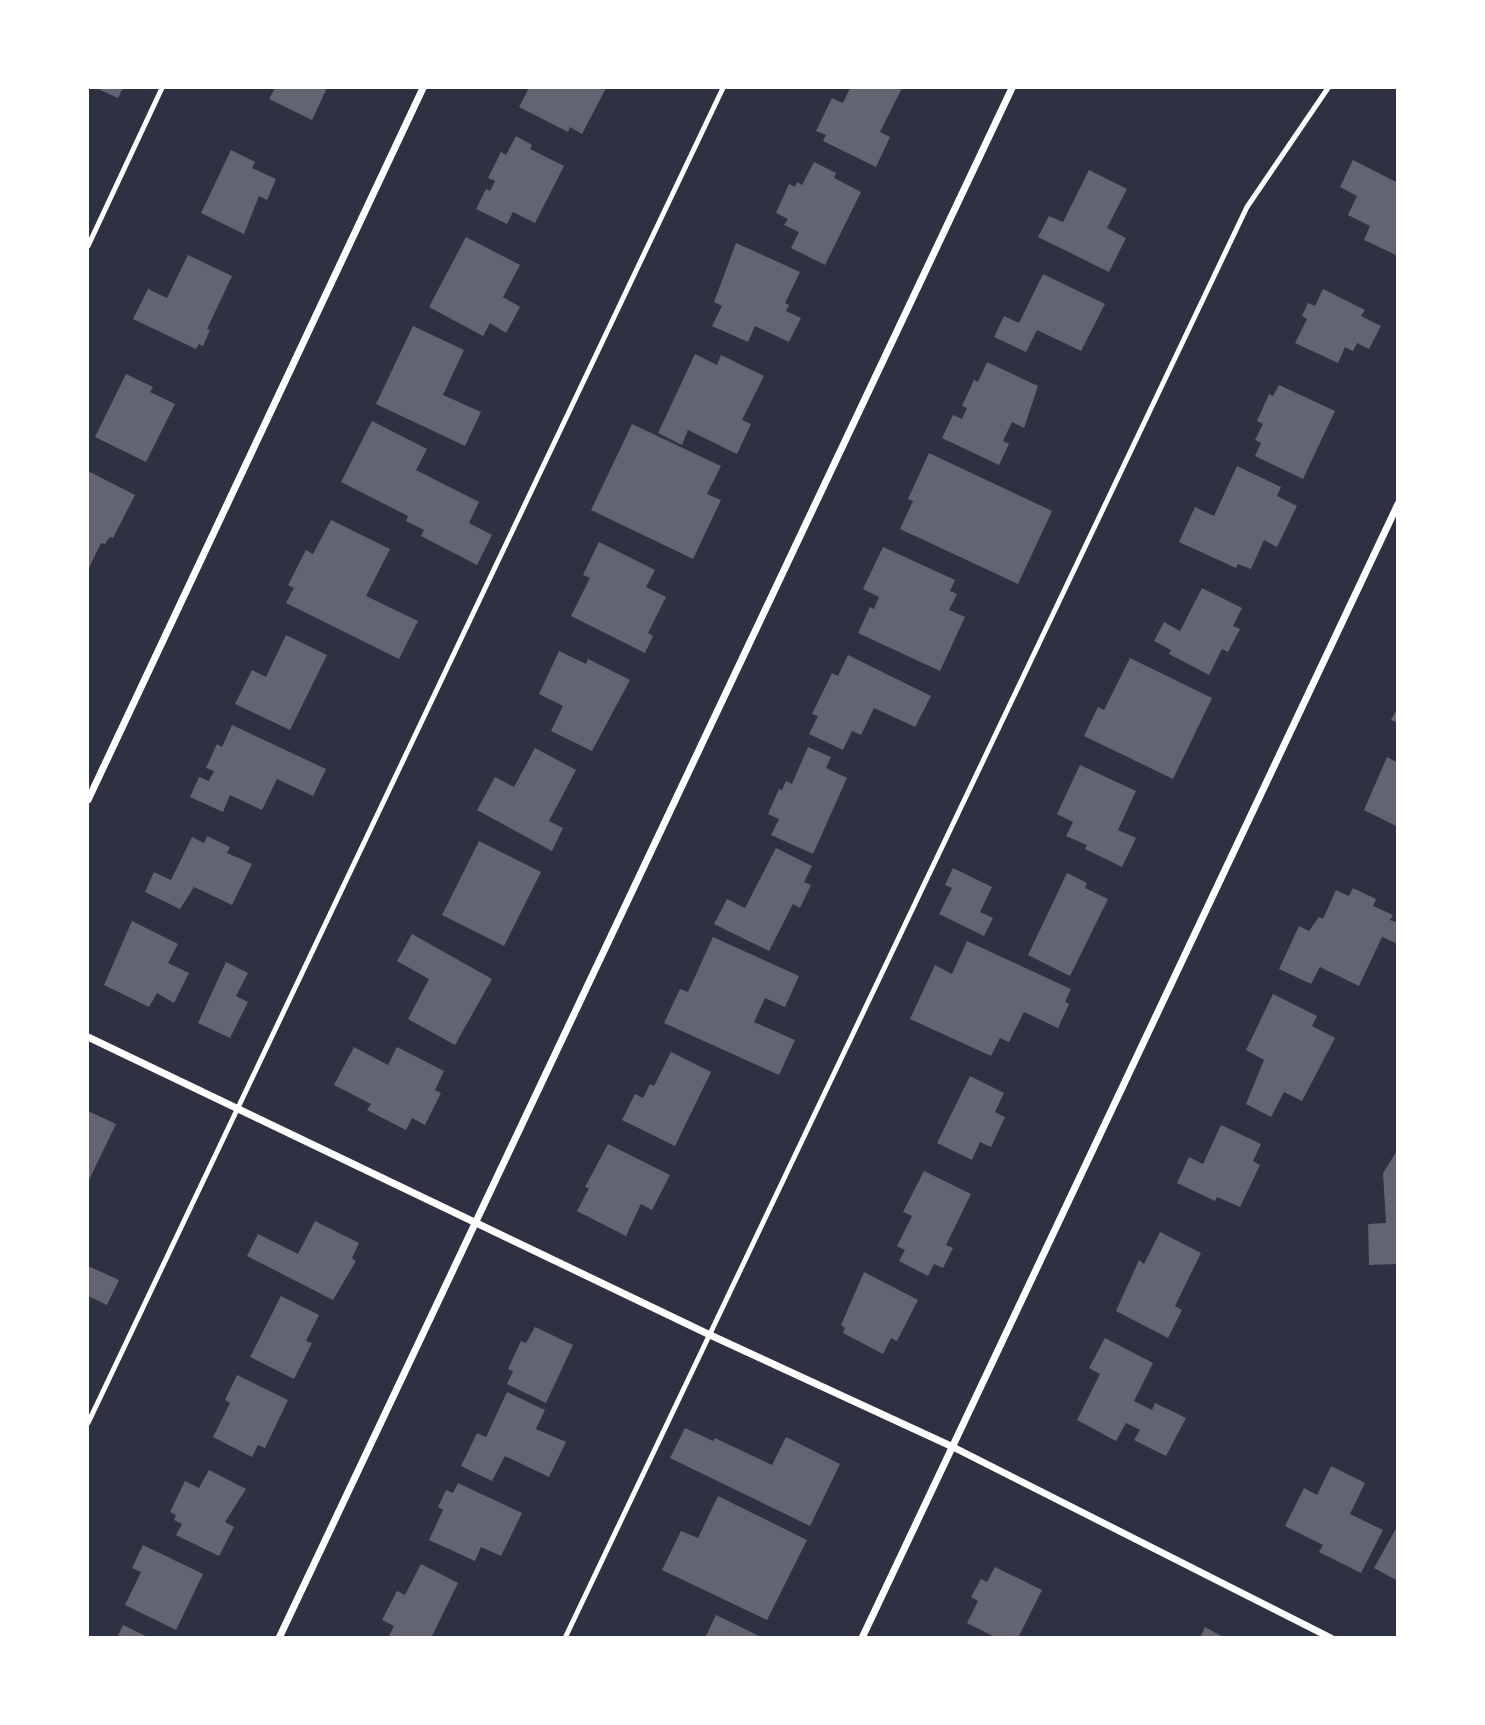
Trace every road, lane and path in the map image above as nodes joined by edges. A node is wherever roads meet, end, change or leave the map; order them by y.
1 (162, 88) edge
2 (423, 88) edge
3 (723, 88) edge
4 (1012, 88) edge
5 (1328, 88) edge
6 (88, 246) edge
7 (1398, 504) edge
8 (88, 800) edge
9 (88, 1037) edge
10 (237, 1110) junction
11 (475, 1222) junction
12 (708, 1334) junction
13 (88, 1423) edge
14 (953, 1447) junction
15 (279, 1637) edge
16 (565, 1637) edge
17 (862, 1637) edge
18 (1331, 1637) edge

1 - 6 lane
2 - 8 street
3 - 10 lane
4 - 11 street
5 - 12 lane
7 - 14 street
9 - 10 street
10 - 11 street
10 - 13 lane
11 - 12 street
11 - 15 street
12 - 14 street
12 - 16 lane
14 - 17 street
14 - 18 street

